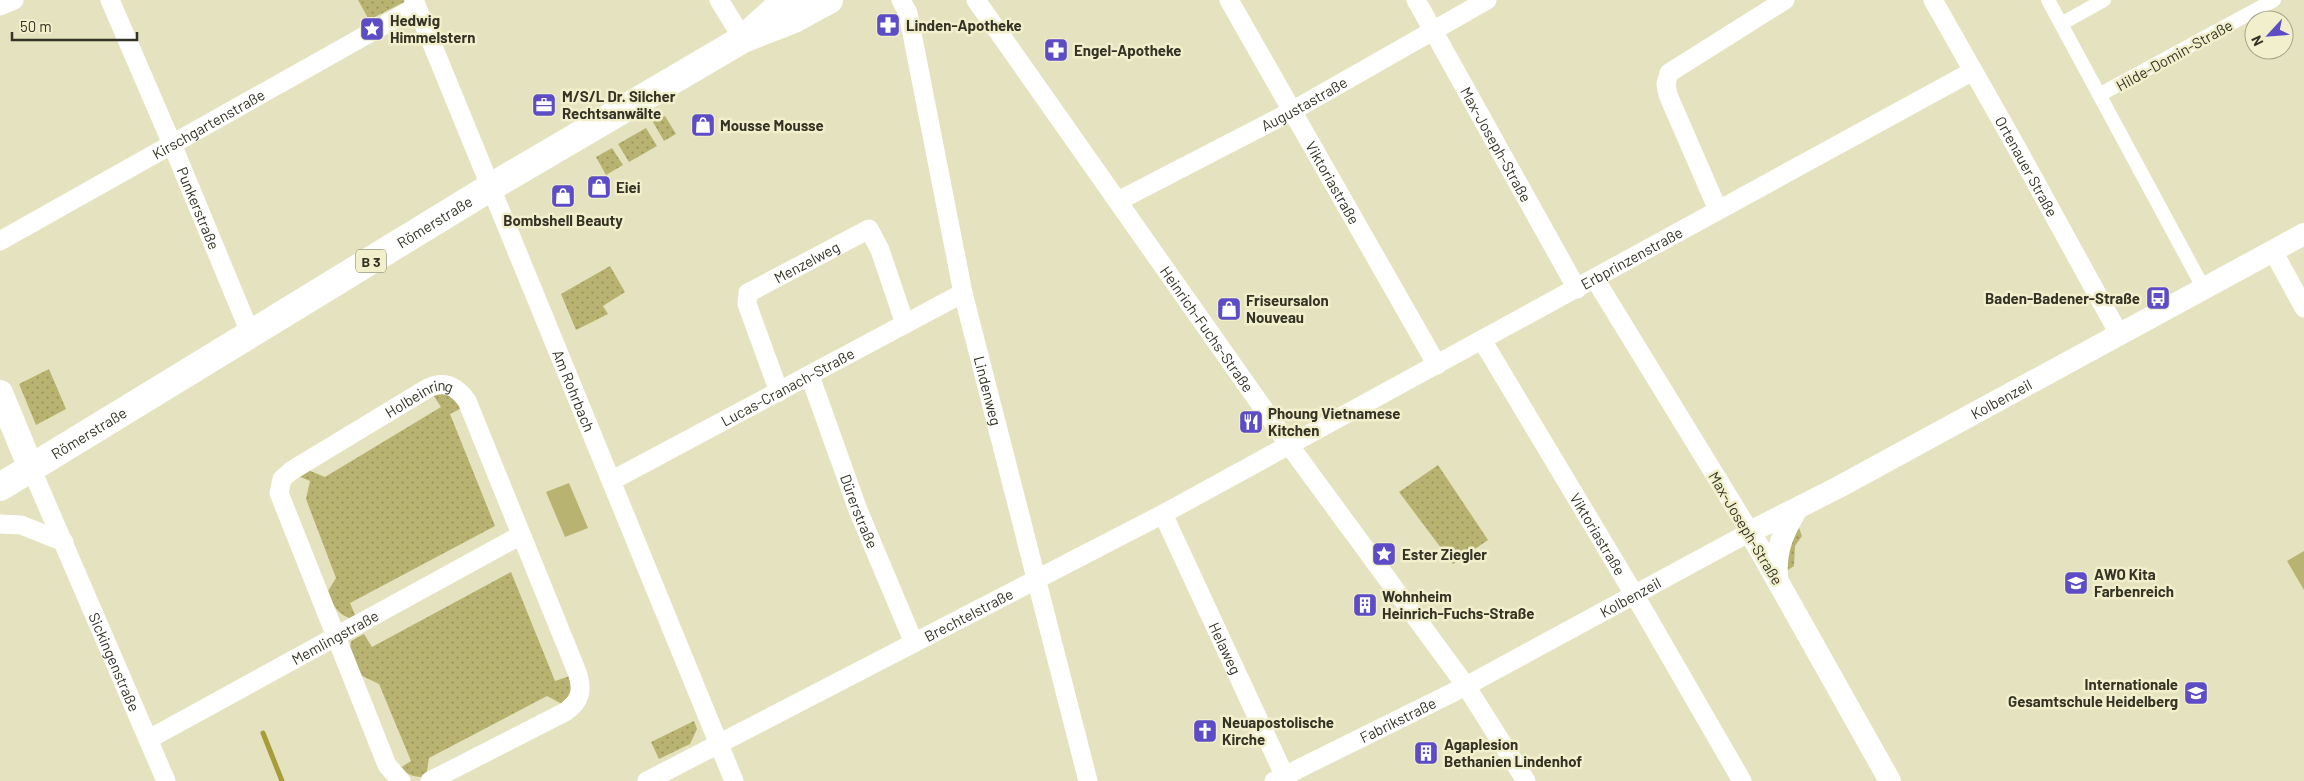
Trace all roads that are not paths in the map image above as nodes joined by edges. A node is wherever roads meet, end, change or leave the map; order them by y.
1 (14, 0) edge
2 (110, 0) edge
3 (719, 0) edge
4 (786, 0) edge
5 (829, 0) edge
6 (901, 0) edge
7 (976, 0) edge
8 (1229, 0) edge
9 (1416, 0) edge
10 (1487, 0) edge
11 (1786, 0) edge
12 (1933, 0) edge
13 (2048, 0) edge
14 (2104, 0) edge
15 (2274, 0) edge
16 (415, 4) edge
17 (0, 6) edge
18 (2061, 24) junction
19 (1433, 30) junction
20 (743, 39) junction
21 (1973, 71) junction
22 (2100, 95) junction
23 (1292, 111) junction
24 (172, 144) junction
25 (491, 187) junction
26 (1118, 201) junction
27 (1718, 210) junction
28 (2304, 234) edge
29 (0, 241) edge
30 (2273, 251) junction
31 (1595, 279) junction
32 (2204, 289) junction
33 (1577, 290) junction
34 (963, 293) junction
35 (2304, 308) edge
36 (905, 324) junction
37 (2119, 334) junction
38 (251, 335) junction
39 (1482, 340) junction
40 (1437, 365) junction
41 (810, 376) junction
42 (779, 392) junction
43 (0, 393) edge
44 (1289, 445) junction
45 (31, 468) junction
46 (611, 481) junction
47 (0, 487) edge
48 (1797, 509) junction
49 (1163, 514) junction
50 (0, 524) edge
51 (1750, 532) junction
52 (521, 535) junction
53 (64, 542) junction
54 (1035, 579) junction
55 (1778, 580) junction
56 (1634, 594) junction
57 (336, 637) junction
58 (914, 643) junction
59 (1466, 686) junction
60 (149, 739) junction
61 (719, 743) junction
62 (1282, 779) edge
63 (166, 781) edge
64 (401, 781) edge
65 (430, 781) edge
66 (647, 781) edge
67 (734, 781) edge
68 (1088, 781) edge
69 (1526, 781) edge
70 (1742, 781) edge
71 (1890, 781) edge

1 - 17 street
2 - 24 street, Punkerstraße
3 - 20 street
4 - 20 main road, Römerstraße / B 3
5 - 20 main road, Römerstraße / B 3
6 - 34 street, Lindenweg
7 - 26 street, Heinrich-Fuchs-Straße
8 - 23 street, Viktoriastraße
9 - 19 street, Max-Joseph-Straße
10 - 19 street, Augustastraße
11 - 27 street
12 - 21 street, Ortenauer Straße
13 - 18 street
14 - 18 street
15 - 22 street, Hilde-Domin-Straße
16 - 24 street, Kirschgartenstraße
16 - 25 street, Am Rohrbach
18 - 22 street
19 - 23 street, Augustastraße
19 - 33 street, Max-Joseph-Straße
20 - 25 main road, Römerstraße / B 3
21 - 27 street, Erbprinzenstraße
21 - 37 street, Ortenauer Straße
22 - 32 street
23 - 26 street, Augustastraße
23 - 40 street, Viktoriastraße
24 - 29 street, Kirschgartenstraße
24 - 38 street, Punkerstraße
25 - 38 main road, Römerstraße / B 3
25 - 46 street, Am Rohrbach
26 - 44 street, Heinrich-Fuchs-Straße
27 - 31 street, Erbprinzenstraße
28 - 30 street, Kolbenzeil
30 - 32 street, Kolbenzeil
30 - 35 street
31 - 33 street, Erbprinzenstraße
31 - 51 street, Max-Joseph-Straße
32 - 37 street, Kolbenzeil
33 - 39 street, Erbprinzenstraße
34 - 36 street, Lucas-Cranach-Straße
34 - 54 street, Lindenweg
36 - 41 street, Lucas-Cranach-Straße
36 - 42 street, Menzelweg
37 - 48 street, Kolbenzeil
38 - 45 main road, Römerstraße / B 3
39 - 40 street, Erbprinzenstraße
39 - 56 street, Viktoriastraße
40 - 44 street, Erbprinzenstraße
41 - 42 street, Lucas-Cranach-Straße
41 - 58 street, Dürerstraße
42 - 46 street, Lucas-Cranach-Straße
43 - 45 main road, Sickingenstraße
44 - 49 street, Brechtelstraße
44 - 59 street, Heinrich-Fuchs-Straße
45 - 47 main road, Römerstraße
45 - 53 street, Sickingenstraße
46 - 61 street, Am Rohrbach
48 - 51 street, Kolbenzeil
48 - 55 street
49 - 54 street, Brechtelstraße
49 - 62 street, Helaweg
50 - 53 street
51 - 55 street, Max-Joseph-Straße
51 - 56 street, Kolbenzeil
52 - 57 street, Memlingstraße
52 - 57 street, Holbeinring
52 - 65 street, Holbeinring
53 - 60 street, Sickingenstraße
54 - 58 street, Brechtelstraße
54 - 68 street, Lindenweg
55 - 71 street, Max-Joseph-Straße
56 - 59 street, Kolbenzeil
56 - 70 street, Viktoriastraße
57 - 60 street, Memlingstraße
57 - 64 street, Holbeinring
58 - 61 street, Brechtelstraße
59 - 62 street, Fabrikstraße
59 - 69 street, Heinrich-Fuchs-Straße
60 - 63 street, Sickingenstraße
61 - 66 street, Brechtelstraße
61 - 67 street, Am Rohrbach

